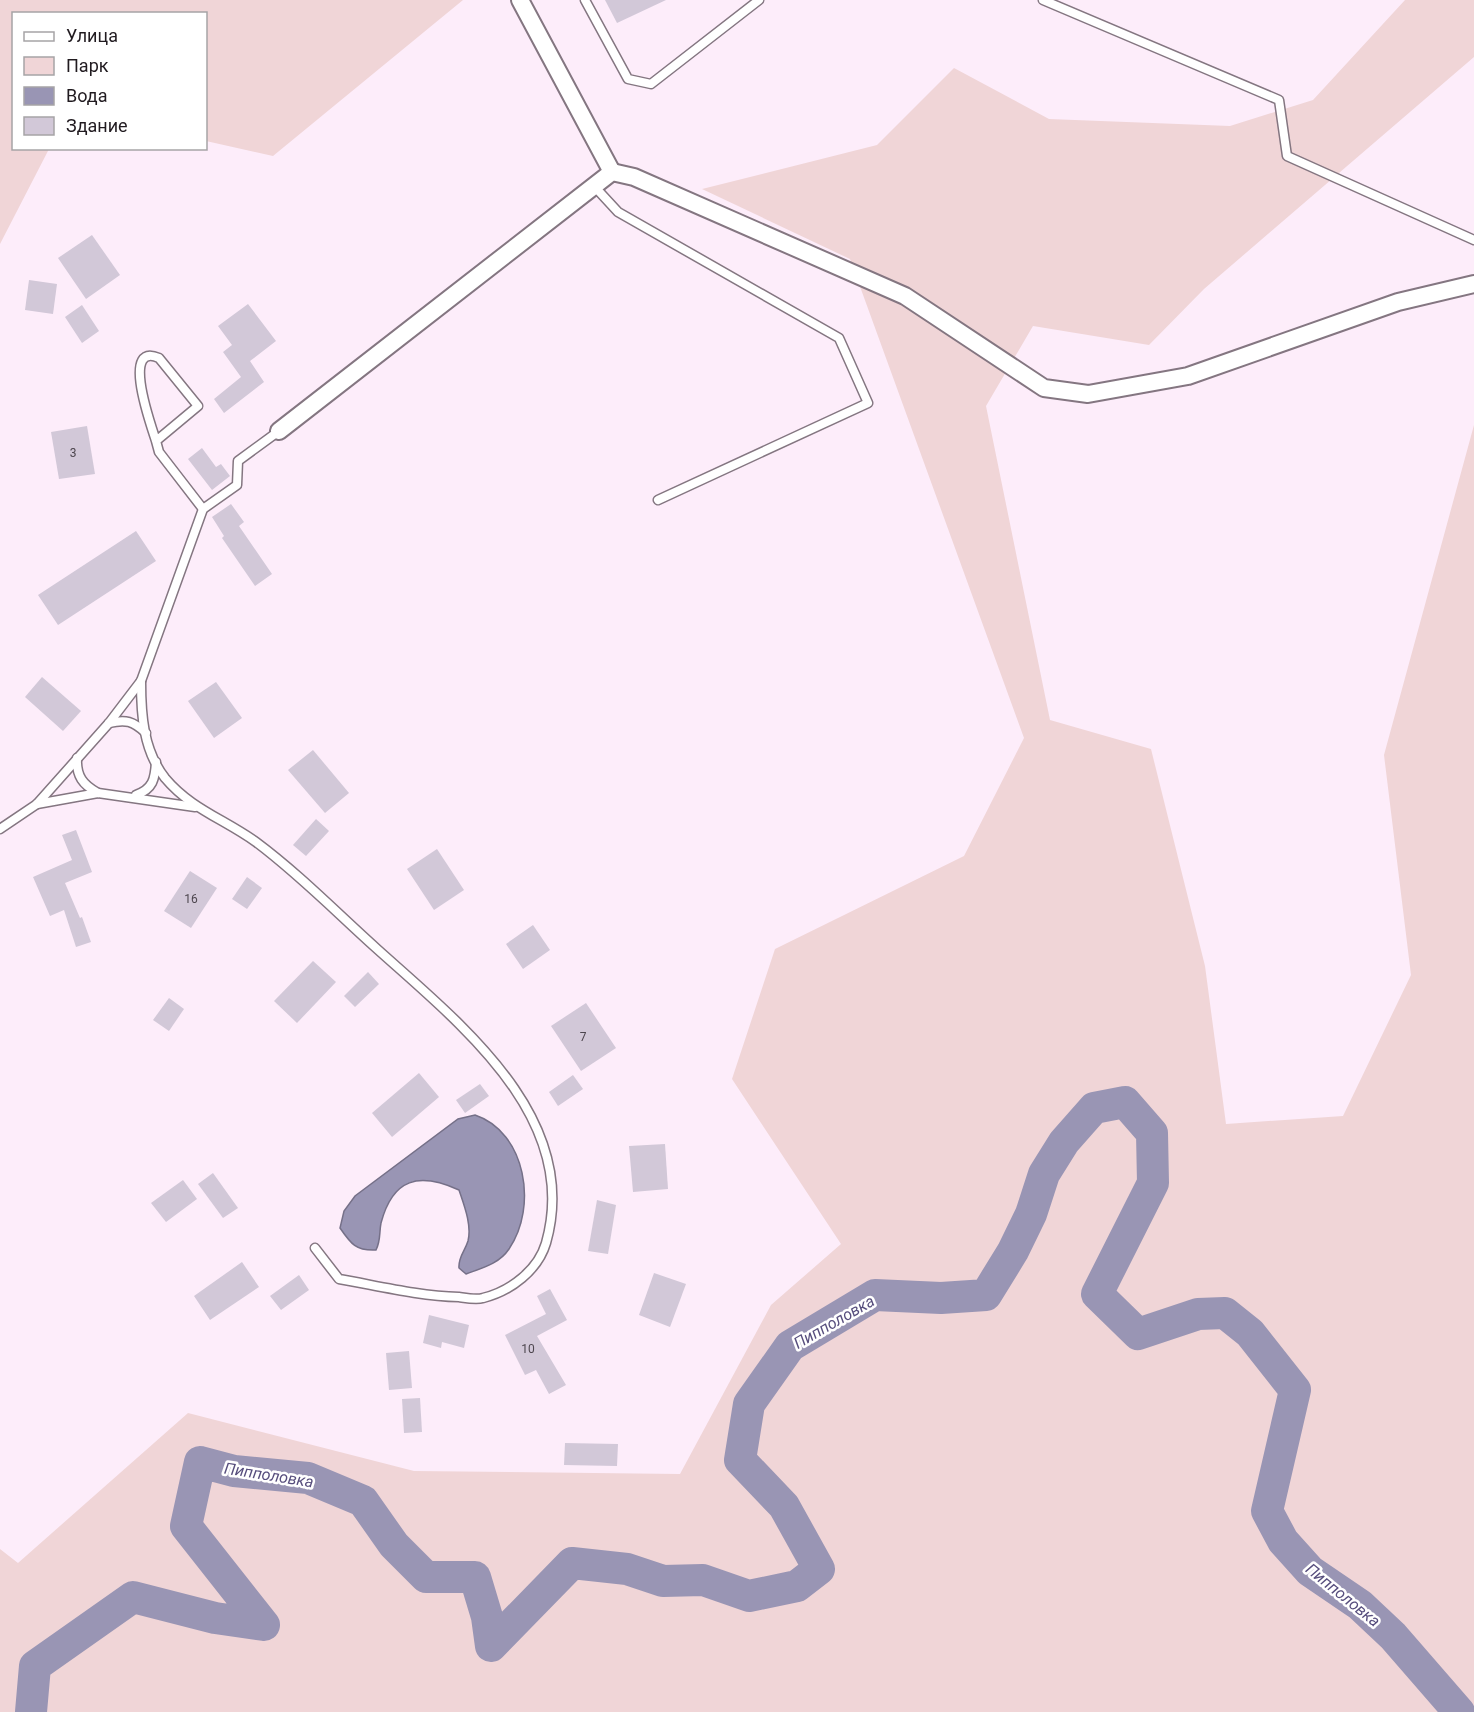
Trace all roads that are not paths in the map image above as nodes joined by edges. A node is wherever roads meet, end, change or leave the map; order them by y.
1 (520, 0) edge
2 (585, 0) edge
3 (759, 0) edge
4 (1043, 0) edge
5 (612, 172) junction
6 (594, 186) junction
7 (1474, 240) edge
8 (1474, 284) edge
9 (279, 431) joint
10 (156, 441) junction
11 (658, 500) dead end
12 (203, 509) junction
13 (141, 681) junction
14 (109, 723) junction
15 (146, 734) junction
16 (77, 758) junction
17 (156, 762) junction
18 (98, 793) junction
19 (133, 796) junction
20 (37, 804) junction
21 (195, 807) junction
22 (0, 829) edge
23 (315, 1248) dead end

1 - 5 street
2 - 3 lane
4 - 7 lane
5 - 6 street
5 - 8 street
6 - 9 street
6 - 11 lane
9 - 12 lane
10 - 10 lane
10 - 12 lane
12 - 13 lane
13 - 14 lane
13 - 15 lane
14 - 15 lane
14 - 16 lane
15 - 17 lane
16 - 18 lane
16 - 20 lane
17 - 19 lane
17 - 21 lane
18 - 19 lane
18 - 20 lane
19 - 21 lane
20 - 22 lane
21 - 23 lane

